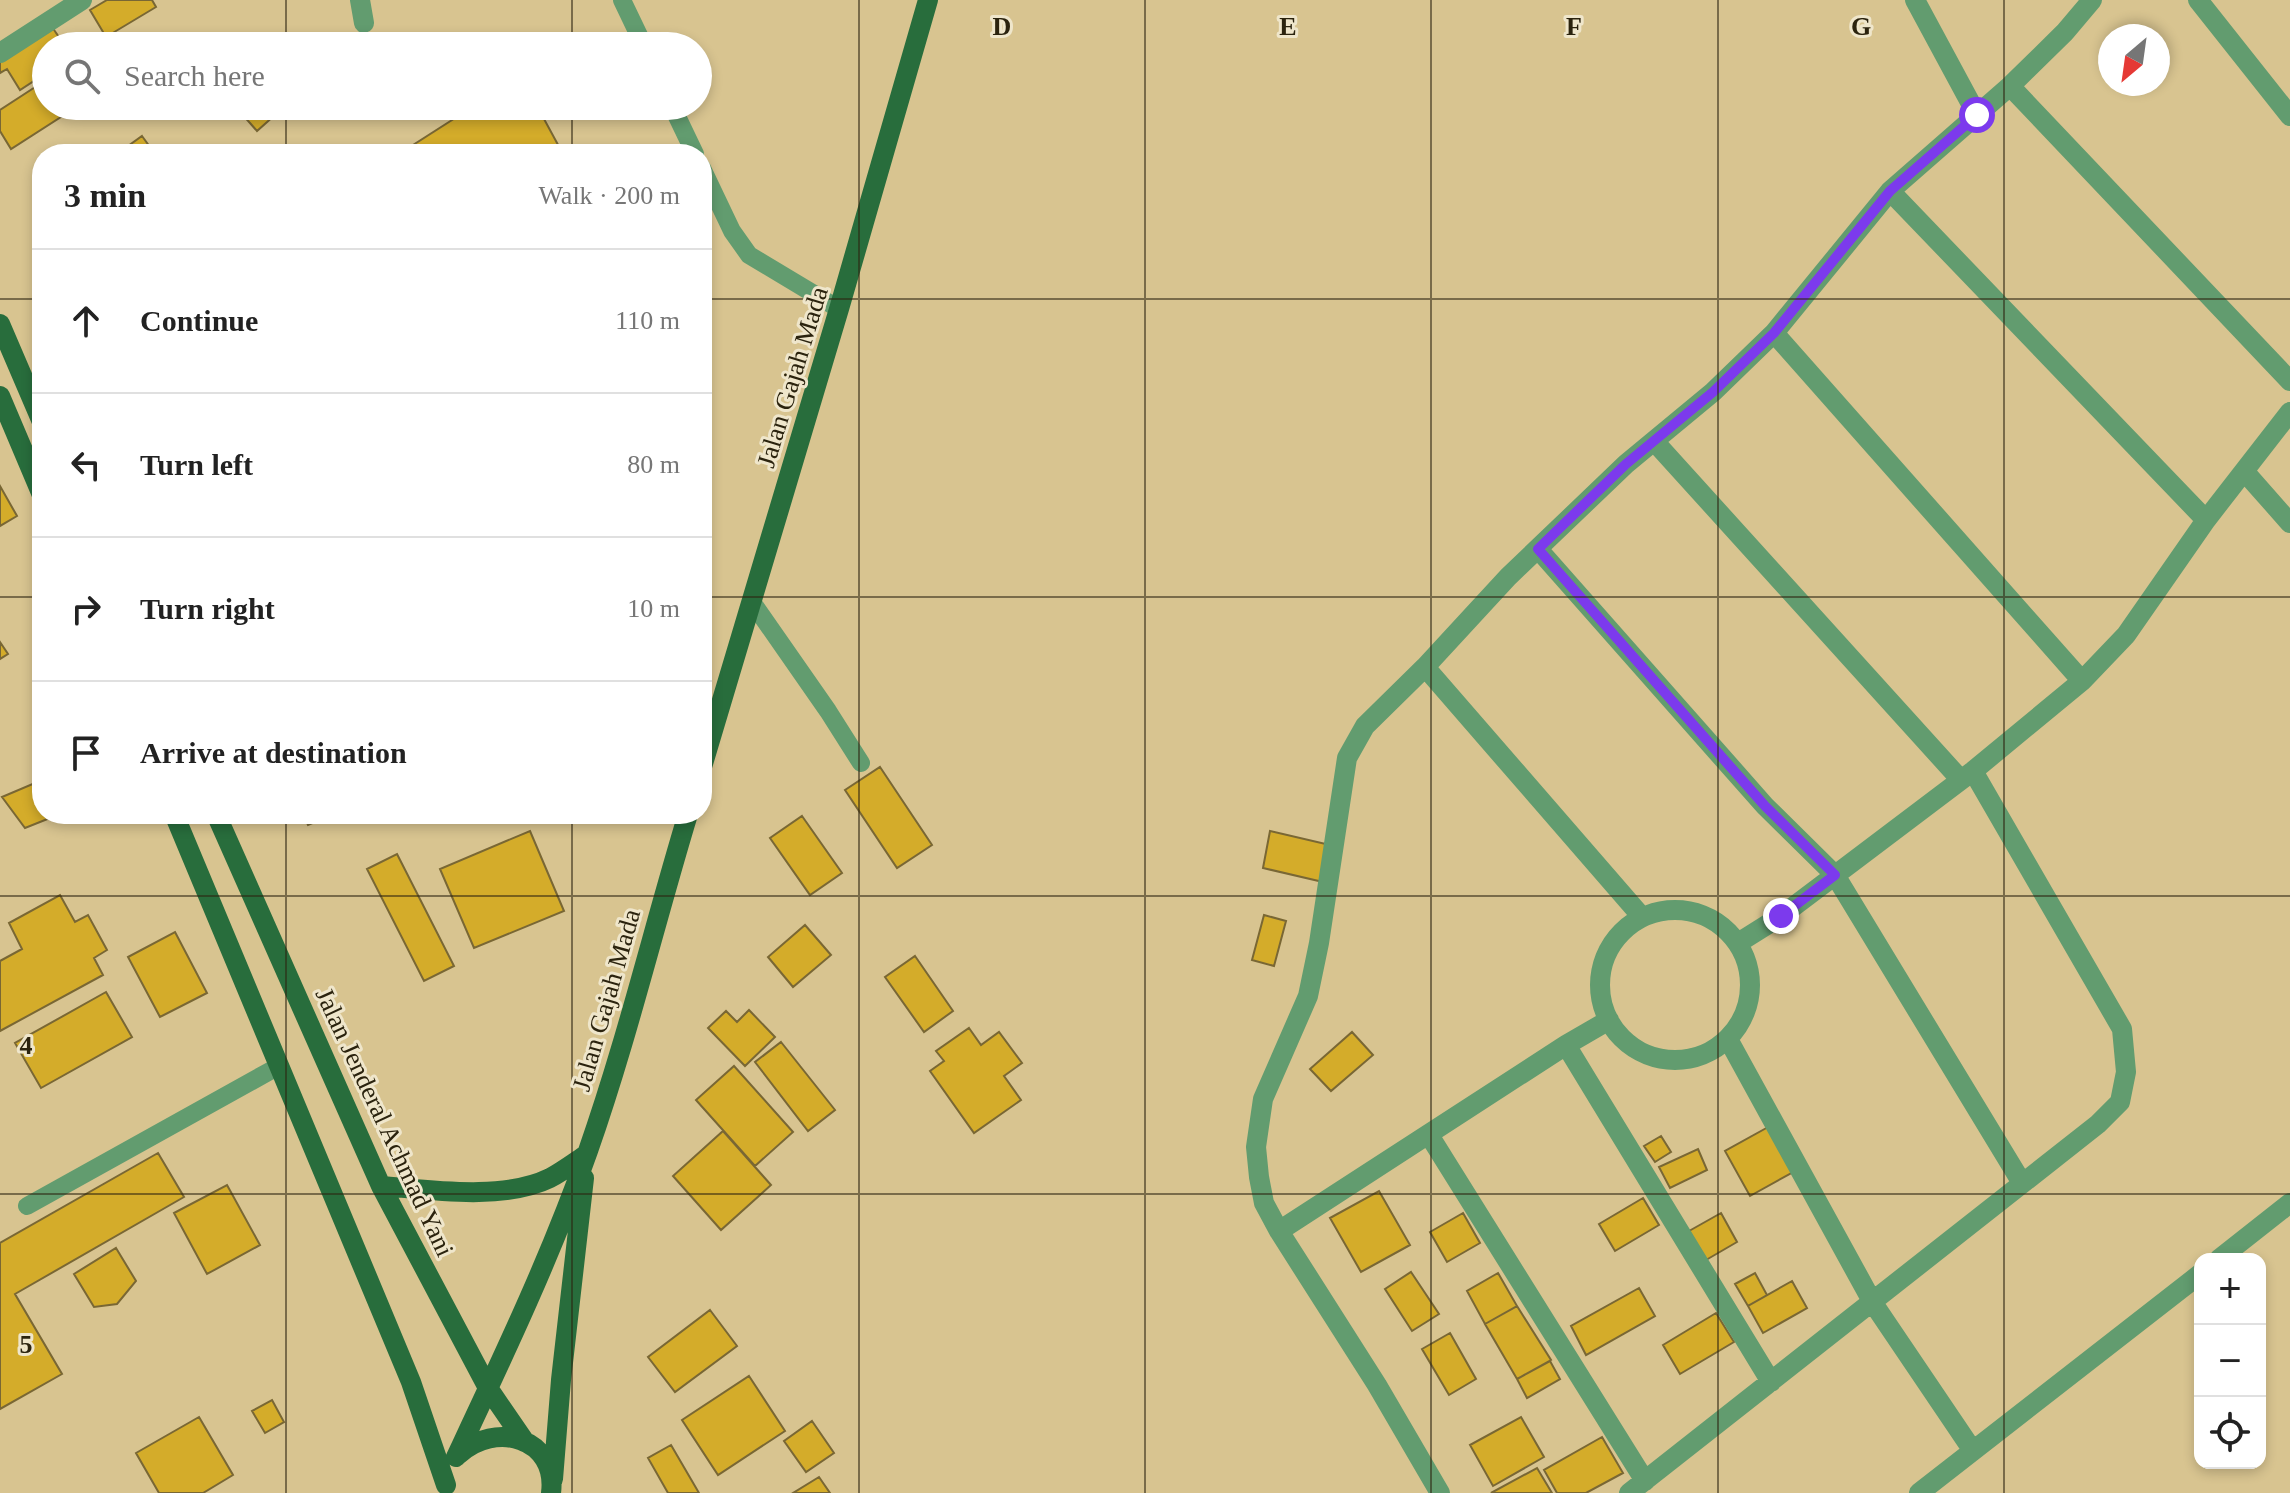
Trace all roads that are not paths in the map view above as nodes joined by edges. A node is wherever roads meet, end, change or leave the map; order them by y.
1 (82, 0) edge
2 (360, 0) edge
3 (622, 0) edge
4 (928, 0) edge
5 (1915, 0) edge
6 (2092, 0) edge
7 (2198, 0) edge
8 (364, 23) dead end
9 (32, 32) edge
10 (32, 32) edge
11 (637, 32) edge
12 (0, 53) edge
13 (2010, 86) junction
14 (1977, 115) junction
15 (2290, 116) edge
16 (679, 120) edge
17 (690, 144) edge
18 (712, 189) edge
19 (1890, 191) junction
20 (839, 309) junction
21 (0, 324) edge
22 (1774, 333) junction
23 (2290, 381) edge
24 (0, 396) edge
25 (32, 399) edge
26 (2290, 412) edge
27 (1654, 441) junction
28 (32, 471) edge
29 (2244, 471) junction
30 (2206, 520) junction
31 (2290, 523) edge
32 (1538, 549) junction
33 (752, 602) junction
34 (1425, 667) junction
35 (2082, 681) junction
36 (712, 734) edge
37 (861, 763) dead end
38 (1967, 776) junction
39 (178, 824) edge
40 (220, 824) edge
41 (685, 824) edge
42 (1835, 875) junction
43 (1642, 917) junction
44 (1738, 943) junction
45 (1609, 1020) junction
46 (1728, 1039) junction
47 (1566, 1045) junction
48 (279, 1066) junction
49 (1429, 1135) junction
50 (587, 1154) junction
51 (2022, 1183) junction
52 (381, 1186) junction
53 (2290, 1203) edge
54 (27, 1206) dead end
55 (1279, 1231) junction
56 (2227, 1253) edge
57 (2194, 1279) edge
58 (1873, 1303) junction
59 (1771, 1382) junction
60 (488, 1388) junction
61 (525, 1442) junction
62 (1973, 1451) junction
63 (456, 1457) junction
64 (552, 1486) edge
65 (1637, 1487) edge
66 (446, 1489) edge
67 (1440, 1493) edge
68 (1919, 1493) edge

1 - 9 street
2 - 8 street
3 - 11 lane
4 - 20 main road, Jalan Gajah Mada
5 - 14 street
6 - 13 street
7 - 15 street
10 - 12 street
13 - 14 street
13 - 23 street
14 - 19 street
16 - 17 lane
18 - 20 lane
19 - 22 street
19 - 30 street
20 - 33 main road, Jalan Gajah Mada
21 - 25 main road
22 - 27 street
22 - 35 street
24 - 28 main road
26 - 29 street
27 - 32 street
27 - 38 street
29 - 30 street
29 - 31 street
30 - 35 street
32 - 34 street
32 - 42 street
33 - 36 main road, Jalan Gajah Mada
33 - 37 lane
34 - 43 street
34 - 55 street
35 - 38 street
38 - 42 street
38 - 51 street
39 - 48 main road
40 - 52 main road, Jalan Jenderal Achmad Yani
41 - 50 main road, Jalan Gajah Mada
42 - 44 street
42 - 51 street
43 - 44 street
43 - 45 street
44 - 46 street
45 - 46 street
45 - 47 street
46 - 58 street
47 - 49 street
47 - 59 street
48 - 54 lane
48 - 66 main road
49 - 55 street
49 - 65 street
50 - 52 main road
50 - 60 main road
50 - 64 main road
51 - 58 street
52 - 60 main road, Jalan Jenderal Achmad Yani
53 - 56 street
55 - 67 street
57 - 62 street
58 - 59 street
58 - 62 street
59 - 65 street
60 - 61 main road, Jalan Jenderal Achmad Yani
60 - 63 main road
61 - 63 main road
61 - 64 main road, Jalan Jenderal Achmad Yani
62 - 68 street
63 - 66 main road

